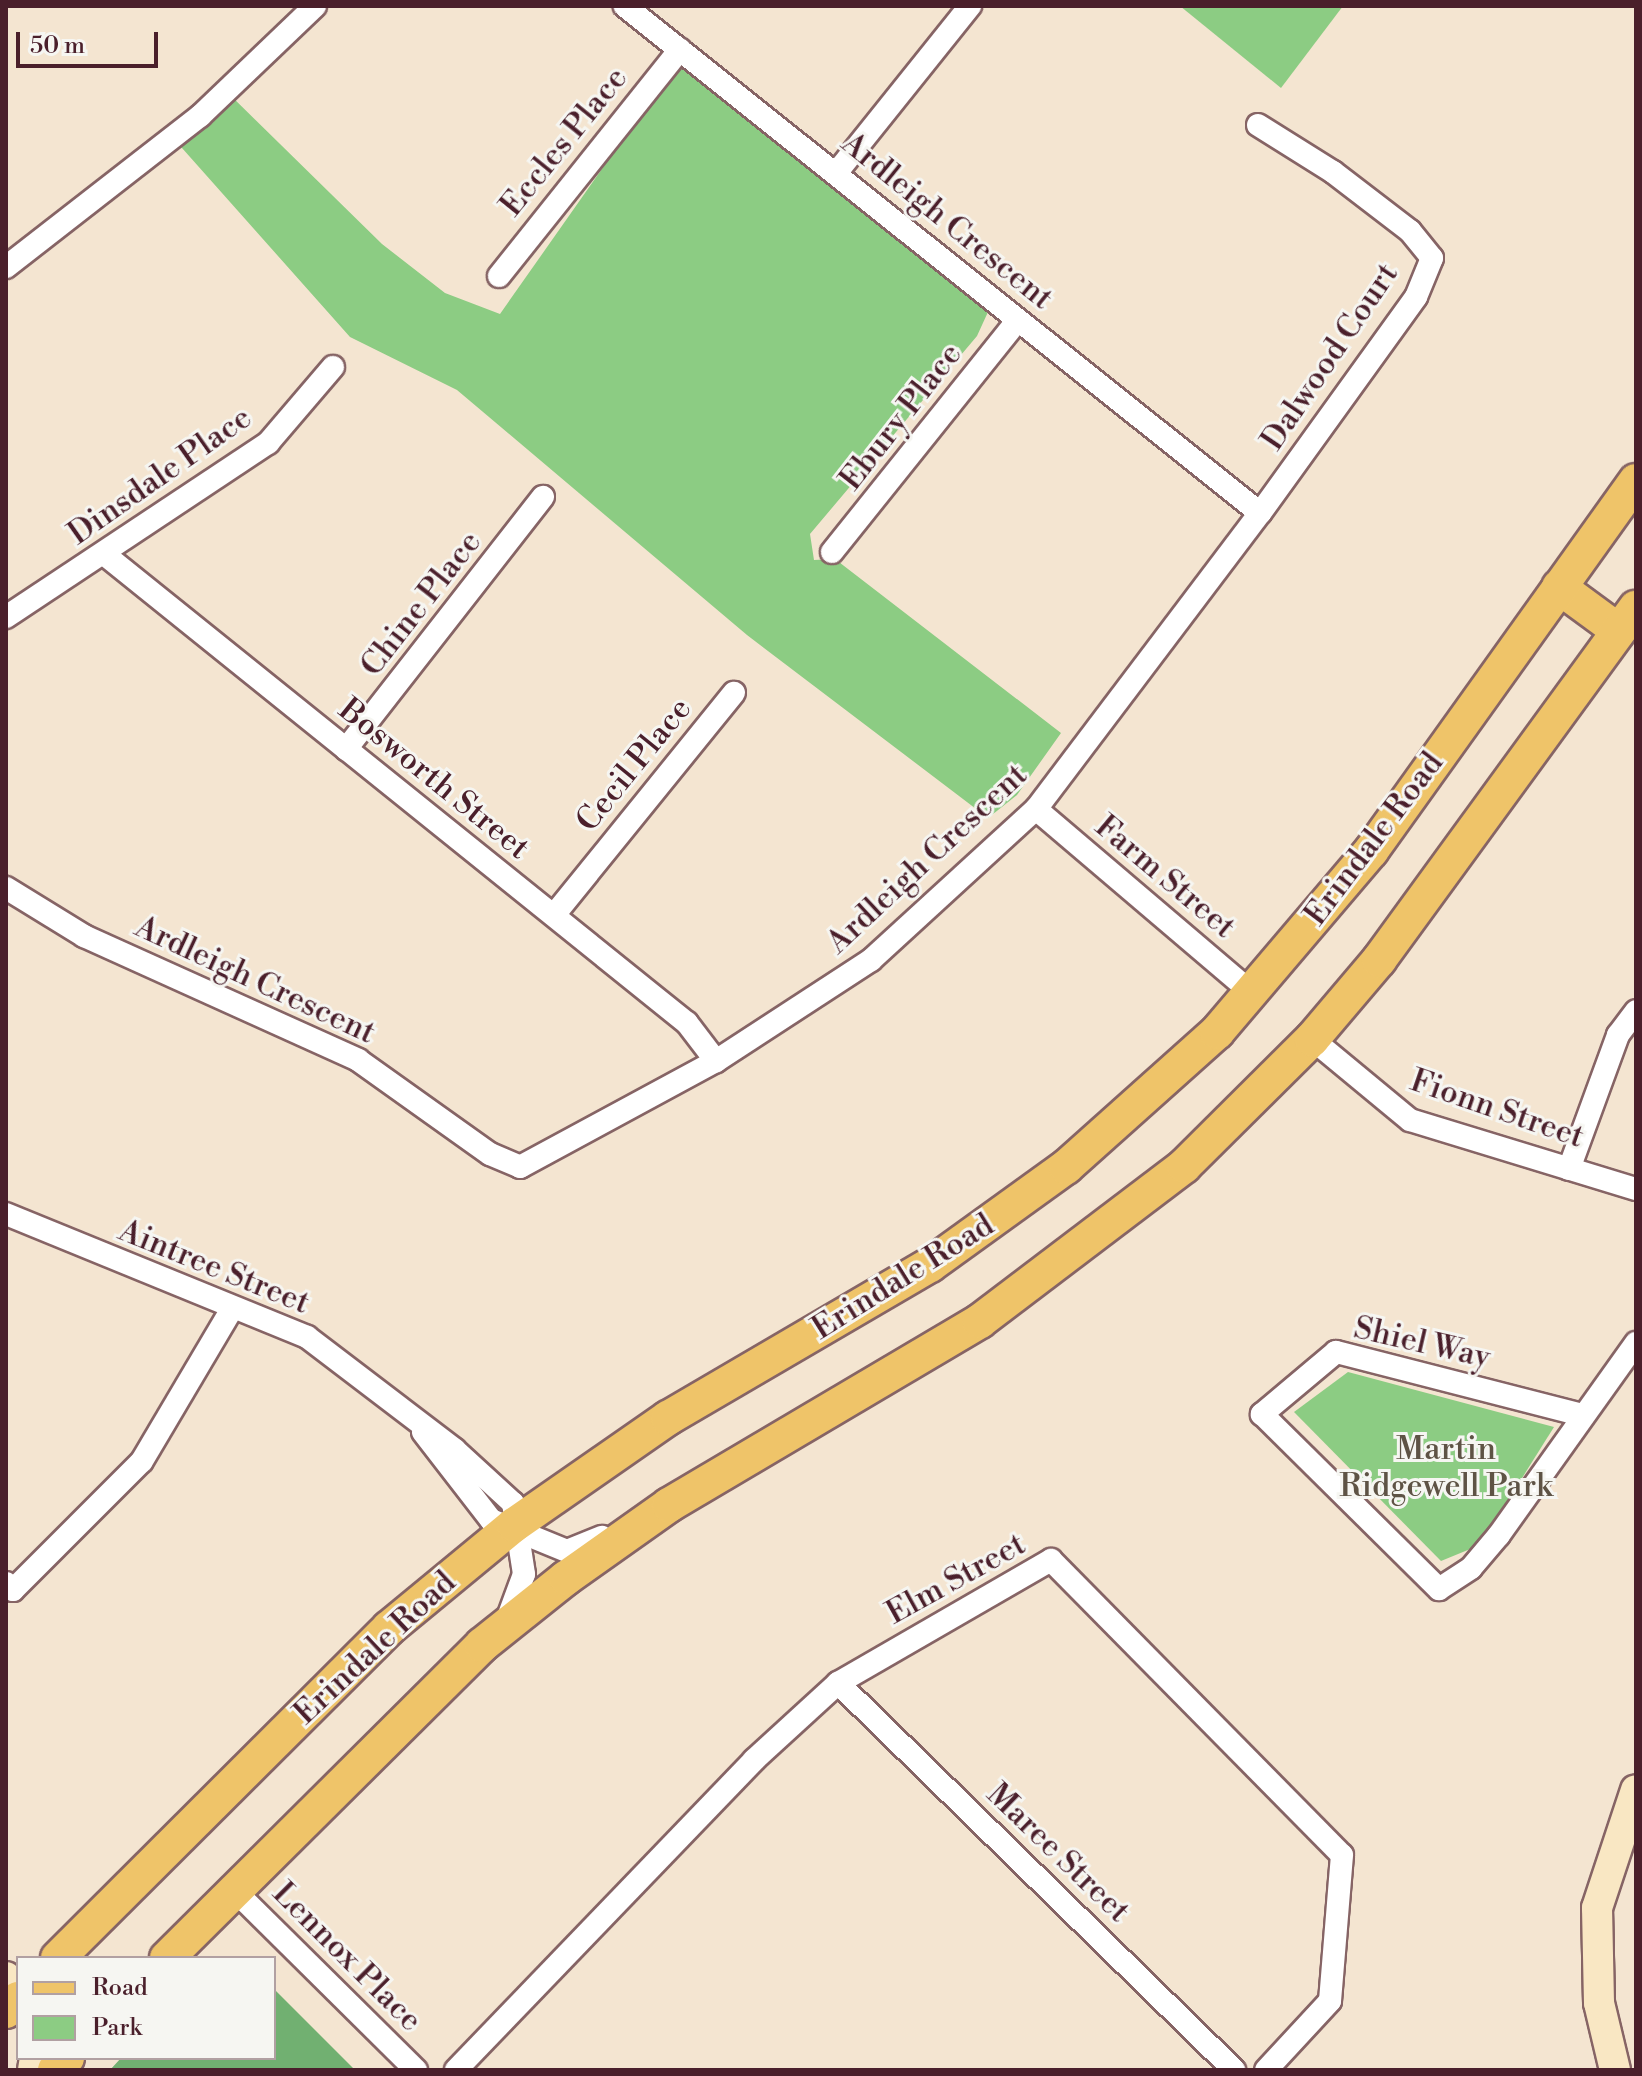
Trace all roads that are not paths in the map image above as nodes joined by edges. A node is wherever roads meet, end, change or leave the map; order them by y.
1 (315, 6) edge
2 (625, 6) edge
3 (970, 6) edge
4 (680, 49) junction
5 (1258, 125) dead end
6 (837, 172) junction
7 (6, 267) edge
8 (499, 276) dead end
9 (1018, 320) junction
10 (333, 367) dead end
11 (1636, 481) edge
12 (543, 497) dead end
13 (1260, 513) junction
14 (832, 552) dead end
15 (104, 554) junction
16 (1559, 587) junction
17 (6, 617) edge
18 (1628, 620) edge
19 (734, 693) dead end
20 (346, 749) junction
21 (1036, 809) junction
22 (6, 888) edge
23 (554, 915) junction
24 (1253, 994) junction
25 (1636, 1011) edge
26 (1312, 1039) junction
27 (716, 1061) junction
28 (1569, 1169) junction
29 (1636, 1189) edge
30 (6, 1214) edge
31 (232, 1309) junction
32 (1636, 1343) edge
33 (1582, 1415) junction
34 (514, 1525) junction
35 (637, 1528) junction
36 (6, 1583) edge
37 (503, 1628) junction
38 (838, 1683) junction
39 (1636, 1790) edge
40 (234, 1890) junction
41 (60, 1956) edge
42 (169, 1956) edge
43 (6, 1977) edge
44 (16, 1994) edge
45 (416, 2070) edge
46 (456, 2070) edge
47 (1234, 2070) edge
48 (1266, 2070) edge
49 (1615, 2070) edge

1 - 7 street
2 - 4 street, Ardleigh Crescent
3 - 6 street
4 - 6 street, Ardleigh Crescent
4 - 8 street, Eccles Place
5 - 13 street, Dalwood Court
6 - 9 street, Ardleigh Crescent
9 - 13 street, Ardleigh Crescent
9 - 14 street, Ebury Place
10 - 15 street, Dinsdale Place
11 - 16 main road, Erindale Road
12 - 20 street, Chine Place
13 - 21 street, Ardleigh Crescent
15 - 17 street, Dinsdale Place
15 - 20 street, Bosworth Street
16 - 18 main road
16 - 24 main road, Erindale Road
18 - 26 main road
19 - 23 street, Cecil Place
20 - 23 street, Bosworth Street
21 - 24 street, Farm Street
21 - 27 street, Ardleigh Crescent
22 - 27 street, Ardleigh Crescent
23 - 27 street, Bosworth Street
24 - 34 main road, Erindale Road
25 - 28 street
26 - 28 street, Fionn Street
26 - 35 main road
28 - 29 street, Fionn Street
30 - 31 street, Aintree Street
31 - 34 street, Aintree Street
31 - 36 street
32 - 33 street, Shiel Way
33 - 33 street, Shiel Way
34 - 35 street
34 - 37 street, Aintree Street
34 - 41 main road, Erindale Road
35 - 37 main road
37 - 40 main road
38 - 46 street, Elm Street
38 - 47 street, Maree Street
38 - 48 street, Elm Street
39 - 49 street
40 - 42 main road
40 - 45 street, Lennox Place
43 - 44 street

